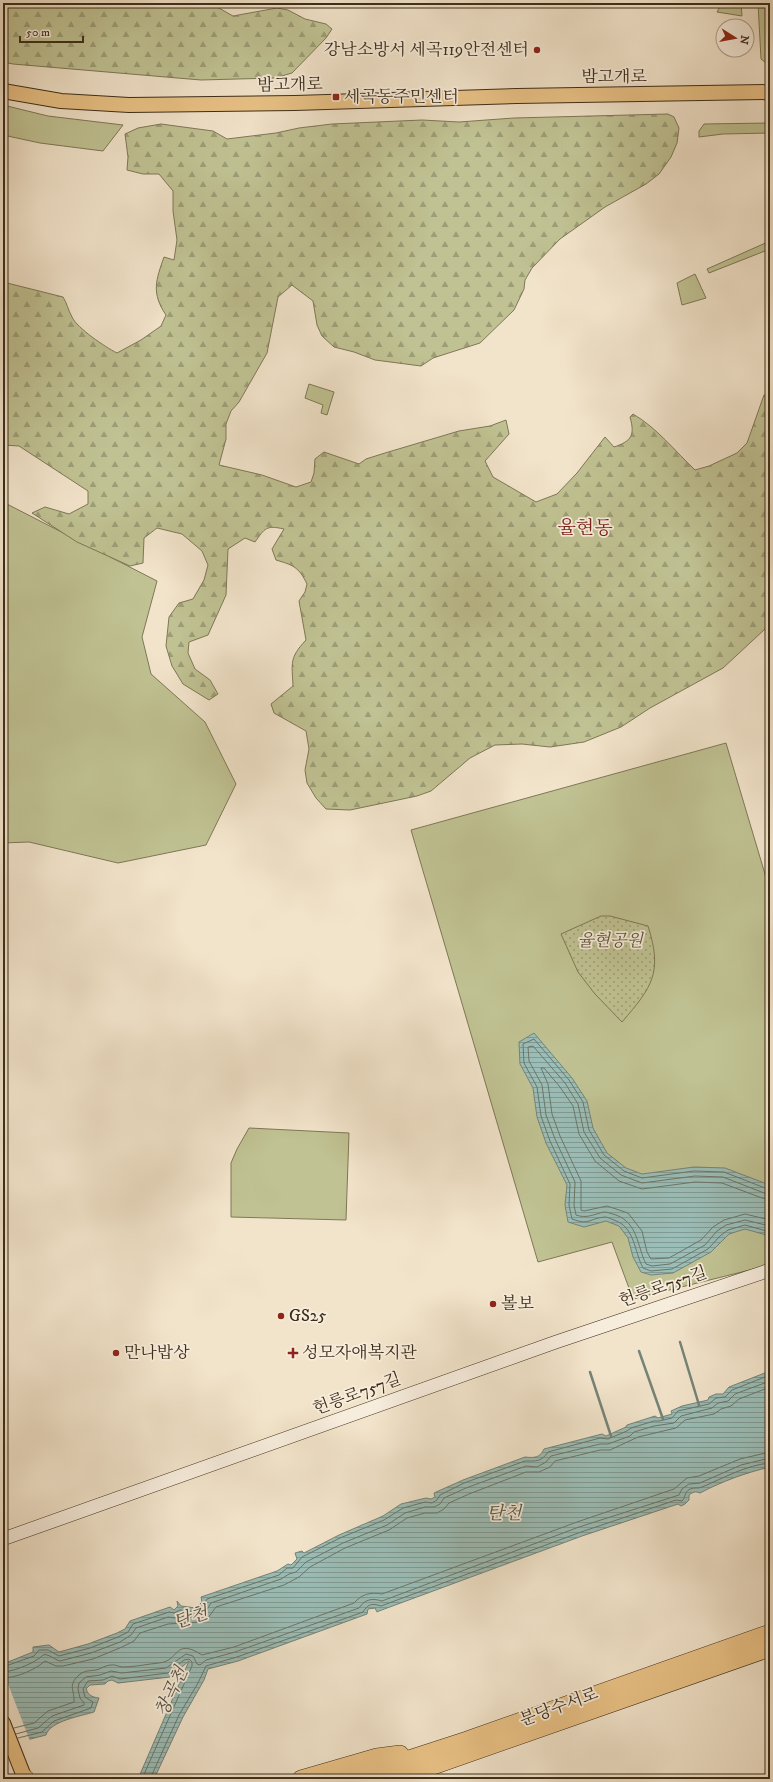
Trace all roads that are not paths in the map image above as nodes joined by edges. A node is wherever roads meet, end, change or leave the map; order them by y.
1 (3, 91) edge
2 (770, 92) edge
3 (770, 1270) edge
4 (3, 1540) edge
5 (770, 1632) edge
6 (770, 1648) edge
7 (3, 1723) edge
8 (469, 1747) junction
9 (25, 1778) edge
10 (304, 1778) edge
11 (347, 1779) edge
12 (396, 1779) edge
13 (416, 1779) edge

1 - 2 main road, 밤고개로
3 - 4 main road, 헌릉로757길
5 - 8 highway, 분당수서로
6 - 8 highway, 분당수서로
7 - 9 main road
8 - 10 highway
8 - 11 highway, 분당수서로
8 - 12 highway, 분당수서로
8 - 13 highway

